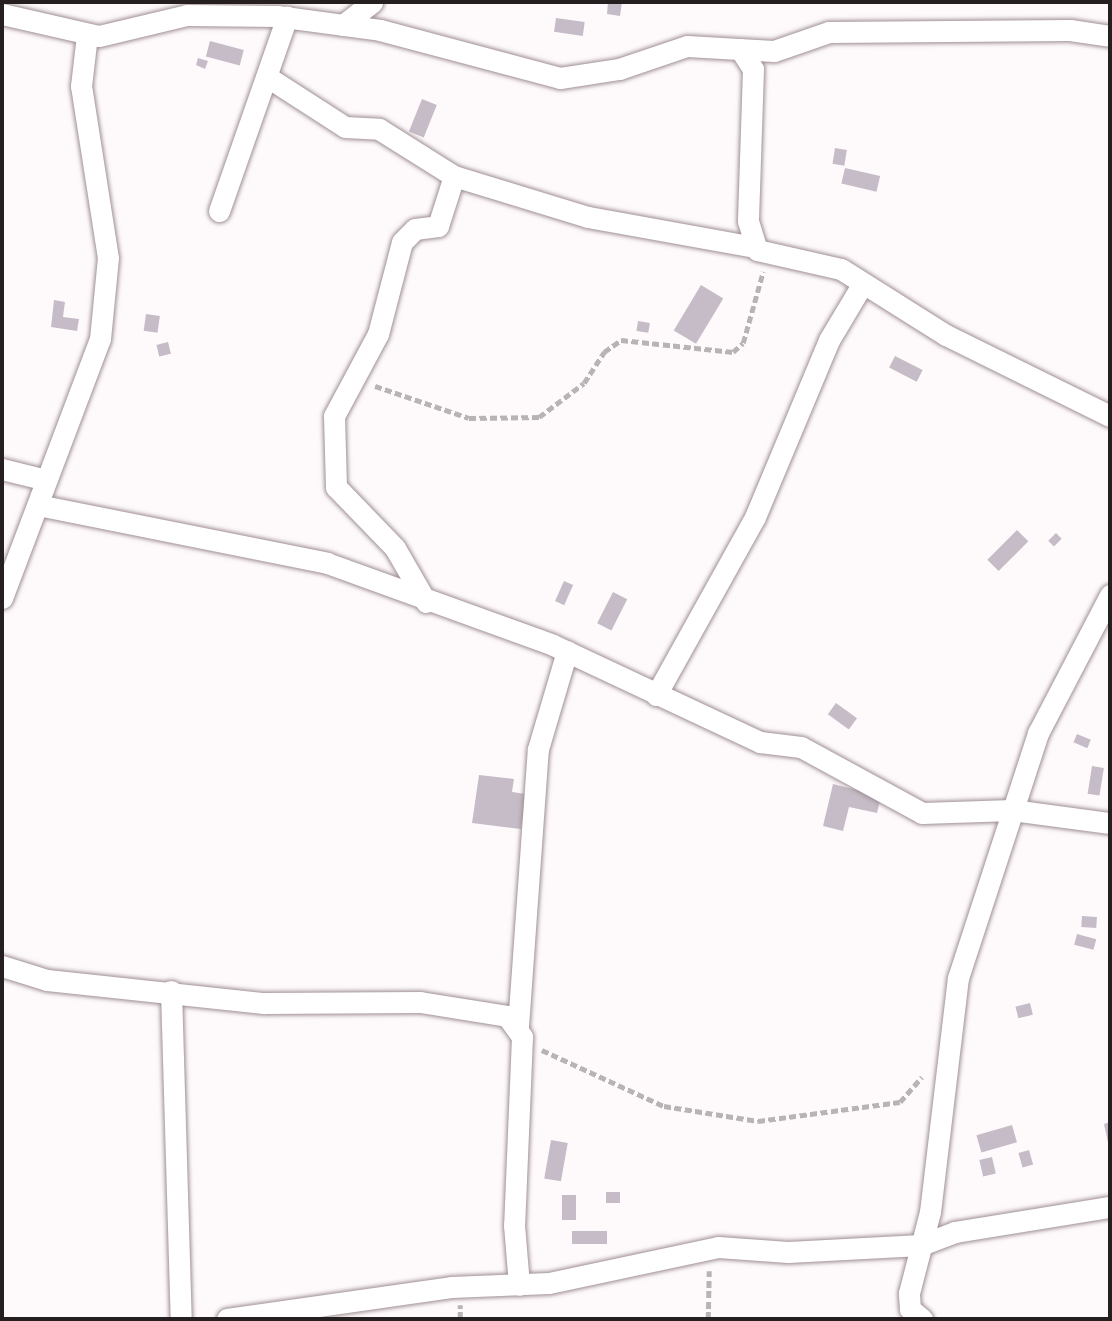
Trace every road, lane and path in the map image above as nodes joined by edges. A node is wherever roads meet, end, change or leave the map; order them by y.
1 (372, 2) edge
2 (2, 14) edge
3 (287, 17) junction
4 (343, 25) junction
5 (87, 35) junction
6 (1110, 36) edge
7 (740, 49) junction
8 (269, 78) junction
9 (454, 176) junction
10 (219, 212) dead end
11 (755, 247) junction
12 (781, 255) junction
13 (863, 284) junction
14 (351, 377) junction
15 (1110, 416) edge
16 (2, 469) edge
17 (46, 480) junction
18 (38, 505) junction
19 (1110, 595) edge
20 (2, 598) edge
21 (426, 601) junction
22 (567, 651) junction
23 (656, 695) junction
24 (1012, 810) junction
25 (1110, 822) edge
26 (2, 966) edge
27 (171, 991) junction
28 (520, 1032) junction
29 (926, 1066) dead end
30 (1110, 1207) edge
31 (921, 1245) junction
32 (709, 1249) junction
33 (519, 1285) junction
34 (909, 1293) junction
35 (266, 1317) edge
36 (181, 1319) edge
37 (227, 1319) edge
38 (708, 1319) edge
39 (897, 1319) edge
40 (922, 1319) edge

1 - 4 street
2 - 5 street
3 - 4 street
3 - 5 street
3 - 8 street
4 - 7 street
5 - 17 street
6 - 7 street
7 - 11 street
8 - 9 street
8 - 10 street
9 - 11 street
9 - 14 street
11 - 12 street
12 - 13 street
12 - 14 path
13 - 15 street
13 - 23 street
14 - 21 street
16 - 17 street
17 - 18 street
18 - 20 street
18 - 21 street
19 - 24 street
21 - 22 street
22 - 23 street
22 - 28 street
23 - 24 street
24 - 25 street
24 - 31 street
26 - 27 street
27 - 28 street
27 - 36 street
28 - 29 path
28 - 33 street
30 - 31 street
31 - 32 street
31 - 34 street
32 - 33 street
32 - 38 path
33 - 35 street
34 - 39 street
34 - 40 street
35 - 37 street

